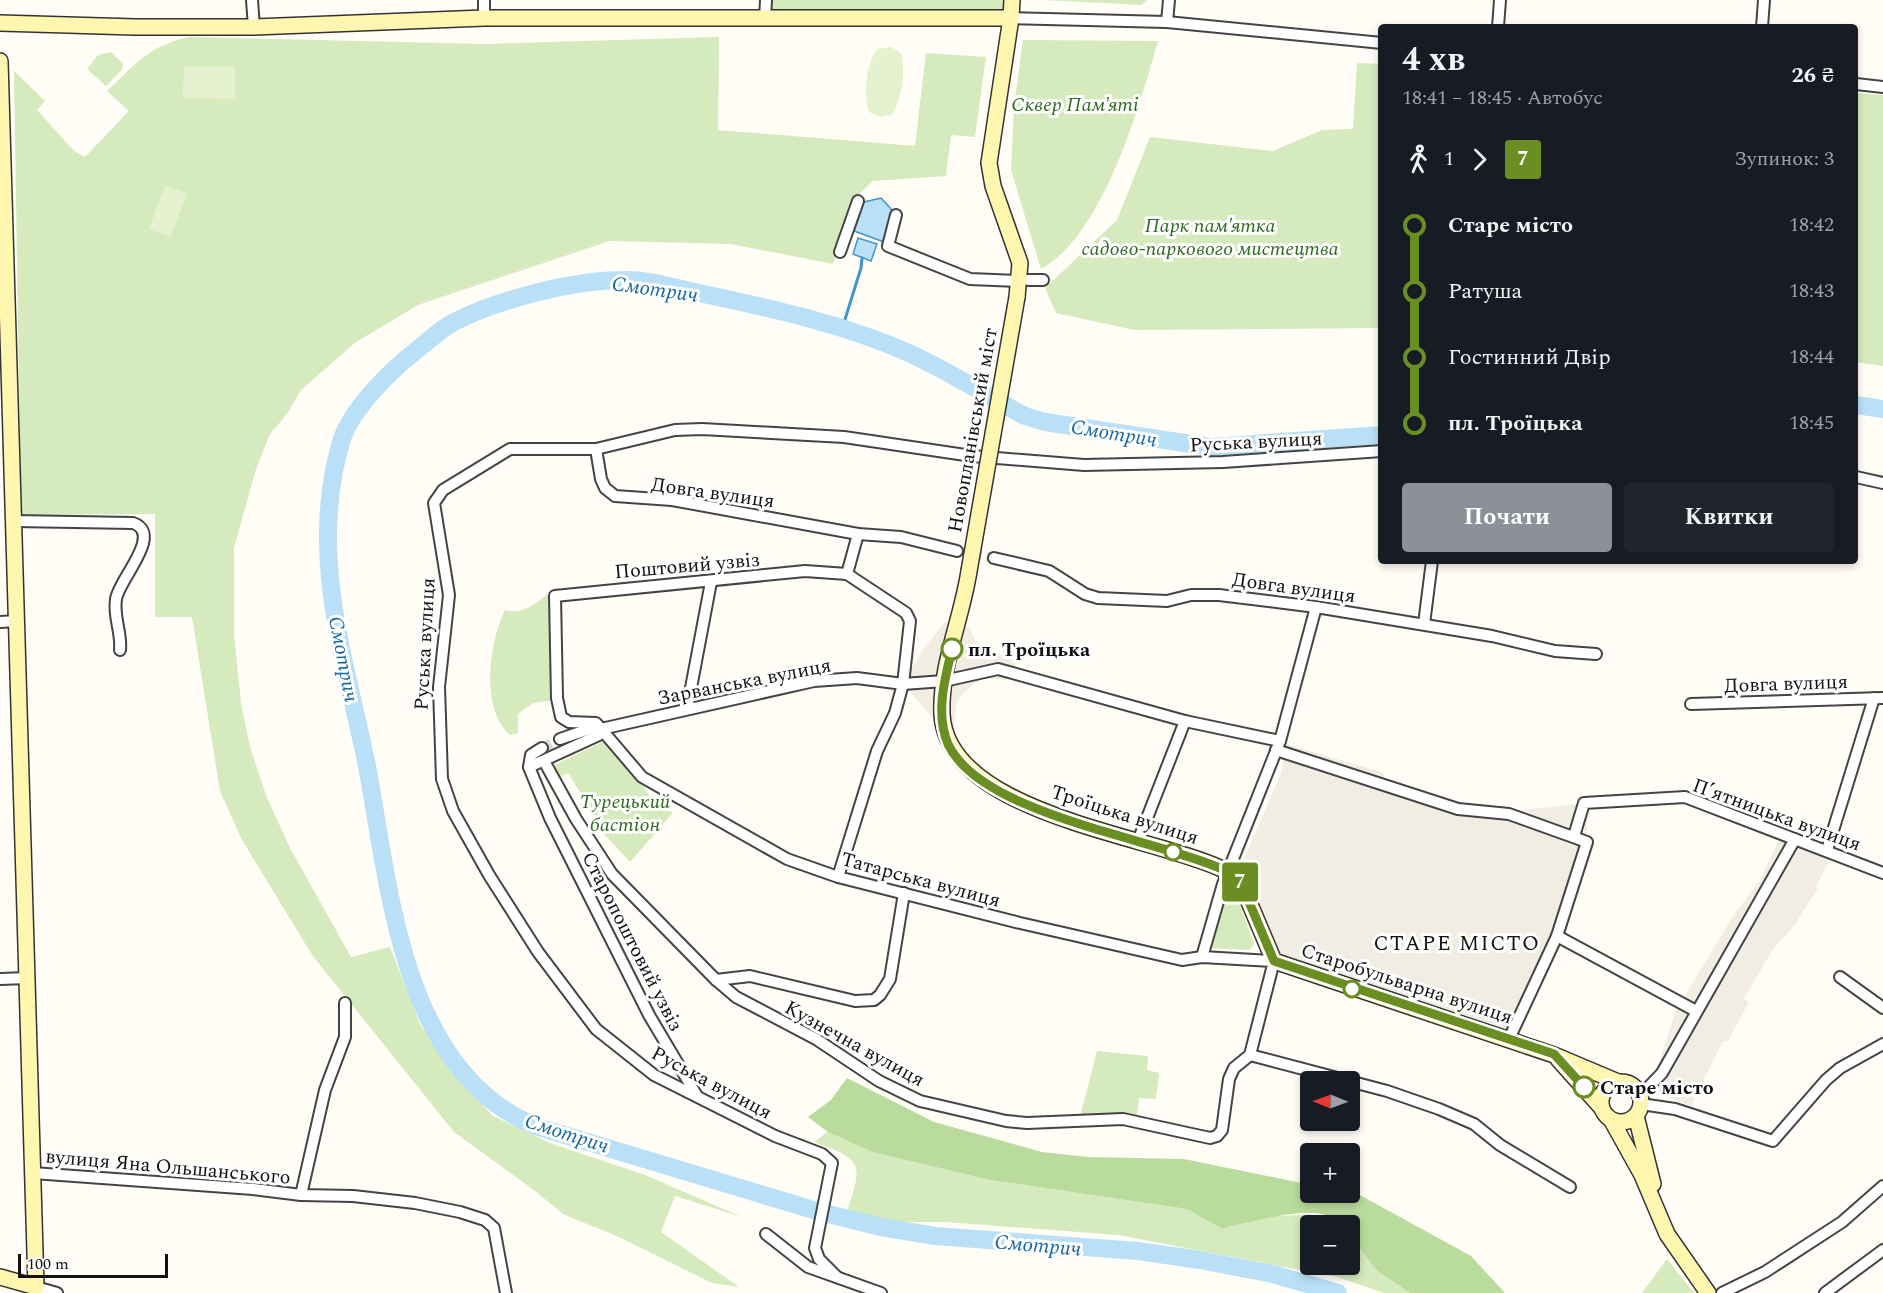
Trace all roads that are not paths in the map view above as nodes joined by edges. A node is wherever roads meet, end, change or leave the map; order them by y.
1 (252, 0) edge
2 (483, 0) edge
3 (766, 0) edge
4 (1012, 0) edge
5 (1169, 0) edge
6 (1500, 0) edge
7 (1764, 0) edge
8 (484, 18) junction
9 (1011, 18) junction
10 (765, 19) junction
11 (1167, 22) junction
12 (0, 23) edge
13 (1498, 24) edge
14 (1762, 24) edge
15 (254, 27) junction
16 (1378, 43) edge
17 (0, 61) edge
18 (1858, 84) edge
19 (1883, 87) edge
20 (858, 201) dead end
21 (2, 202) edge
22 (896, 215) dead end
23 (840, 252) dead end
24 (1043, 280) dead end
25 (1024, 281) junction
26 (6, 446) edge
27 (596, 449) junction
28 (1378, 451) edge
29 (1858, 477) edge
30 (1883, 483) edge
31 (14, 521) junction
32 (858, 534) junction
33 (957, 551) tunnel mouth
34 (994, 558) tunnel mouth
35 (1432, 564) edge
36 (847, 574) junction
37 (711, 582) junction
38 (1316, 607) junction
39 (16, 621) junction
40 (0, 622) edge
41 (1424, 624) junction
42 (120, 650) dead end
43 (1596, 654) dead end
44 (944, 681) junction
45 (903, 684) junction
46 (1879, 698) edge
47 (1691, 704) dead end
48 (687, 709) junction
49 (1185, 721) junction
50 (601, 729) junction
51 (560, 739) tunnel mouth
52 (1278, 746) junction
53 (542, 748) tunnel mouth
54 (544, 761) junction
55 (529, 767) junction
56 (1574, 836) junction
57 (1795, 839) junction
58 (1138, 841) junction
59 (1827, 850) junction
60 (1883, 873) edge
61 (1229, 874) junction
62 (838, 877) junction
63 (904, 893) junction
64 (1557, 936) junction
65 (1202, 957) junction
66 (1274, 961) junction
67 (1840, 977) dead end
68 (27, 978) junction
69 (0, 979) edge
70 (716, 980) junction
71 (345, 1003) dead end
72 (1883, 1008) edge
73 (1696, 1011) junction
74 (1509, 1039) junction
75 (1883, 1044) edge
76 (1554, 1054) junction
77 (1250, 1055) junction
78 (1618, 1082) junction
79 (697, 1096) junction
80 (1639, 1105) junction
81 (1600, 1106) junction
82 (1611, 1121) junction
83 (33, 1173) junction
84 (1883, 1186) edge
85 (1570, 1187) dead end
86 (301, 1195) junction
87 (1661, 1222) junction
88 (766, 1234) dead end
89 (1883, 1250) edge
90 (0, 1277) edge
91 (837, 1277) junction
92 (36, 1287) junction
93 (57, 1293) edge
94 (506, 1293) edge
95 (881, 1293) edge
96 (1708, 1293) edge
97 (1722, 1293) edge
98 (1825, 1293) edge

1 - 15 street
2 - 8 street
3 - 10 street
4 - 9 street, Новопланівський міст
5 - 11 street
6 - 13 street
7 - 14 street
8 - 10 street
8 - 15 street
9 - 10 street
9 - 11 street
9 - 25 street, Новопланівський міст
11 - 16 street
12 - 15 street
17 - 21 street
18 - 19 street
20 - 23 street
21 - 26 street
22 - 25 street
24 - 25 street
25 - 44 street, Новопланівський міст, bridge
26 - 31 street
27 - 28 street, Руська вулиця
27 - 32 street, Довга вулиця
27 - 79 street, Руська вулиця
29 - 30 street
31 - 39 street
31 - 42 street
32 - 33 street, Довга вулиця
32 - 36 street
34 - 38 street, Довга вулиця
35 - 41 street
36 - 37 street, Поштовий узвіз
36 - 45 street, Поштовий узвіз
37 - 48 street
37 - 50 street, Поштовий узвіз
38 - 41 street, Довга вулиця
38 - 52 street
39 - 40 street
39 - 68 street
41 - 43 street, Довга вулиця
44 - 45 street, Зарванська вулиця
44 - 49 street, Зарванська вулиця
44 - 58 street, Троїцька вулиця
45 - 48 street, Зарванська вулиця
45 - 62 street
46 - 47 street, Довга вулиця
46 - 59 street
48 - 50 street, Зарванська вулиця
49 - 52 street, Зарванська вулиця
49 - 58 street
50 - 51 street, Зарванська вулиця
50 - 54 street
50 - 62 street, Татарська вулиця
52 - 56 street, Зарванська вулиця
52 - 61 street
53 - 55 street
54 - 55 street
54 - 70 street, Кузнечна вулиця
55 - 79 street, Старопоштовий узвіз
56 - 57 street, Пʼятницька вулиця
56 - 64 street
57 - 59 street, Пʼятницька вулиця
57 - 73 street
58 - 61 street, Троїцька вулиця
59 - 60 street, Пʼятницька вулиця
61 - 65 street
61 - 66 street, Старобульварна вулиця
62 - 63 street, Татарська вулиця
63 - 65 street, Татарська вулиця
63 - 70 street
64 - 73 street
64 - 74 street
65 - 66 street, Татарська вулиця
66 - 74 street, Старобульварна вулиця
66 - 77 street
67 - 72 street
68 - 69 street
68 - 83 street
70 - 77 street, Кузнечна вулиця
71 - 86 street, вулиця Яна Ольшанського
73 - 80 street
74 - 76 street, Старобульварна вулиця
75 - 80 street
76 - 78 street, Старобульварна вулиця
76 - 81 street
77 - 85 street
78 - 80 street
78 - 81 street
79 - 91 street, Руська вулиця
80 - 82 street
80 - 87 street
81 - 82 street
82 - 87 street
83 - 86 street, вулиця Яна Ольшанського
83 - 92 street
84 - 97 street
86 - 94 street, вулиця Яна Ольшанського
87 - 96 street
88 - 91 street
89 - 98 street
90 - 92 street
91 - 95 street
92 - 93 street

